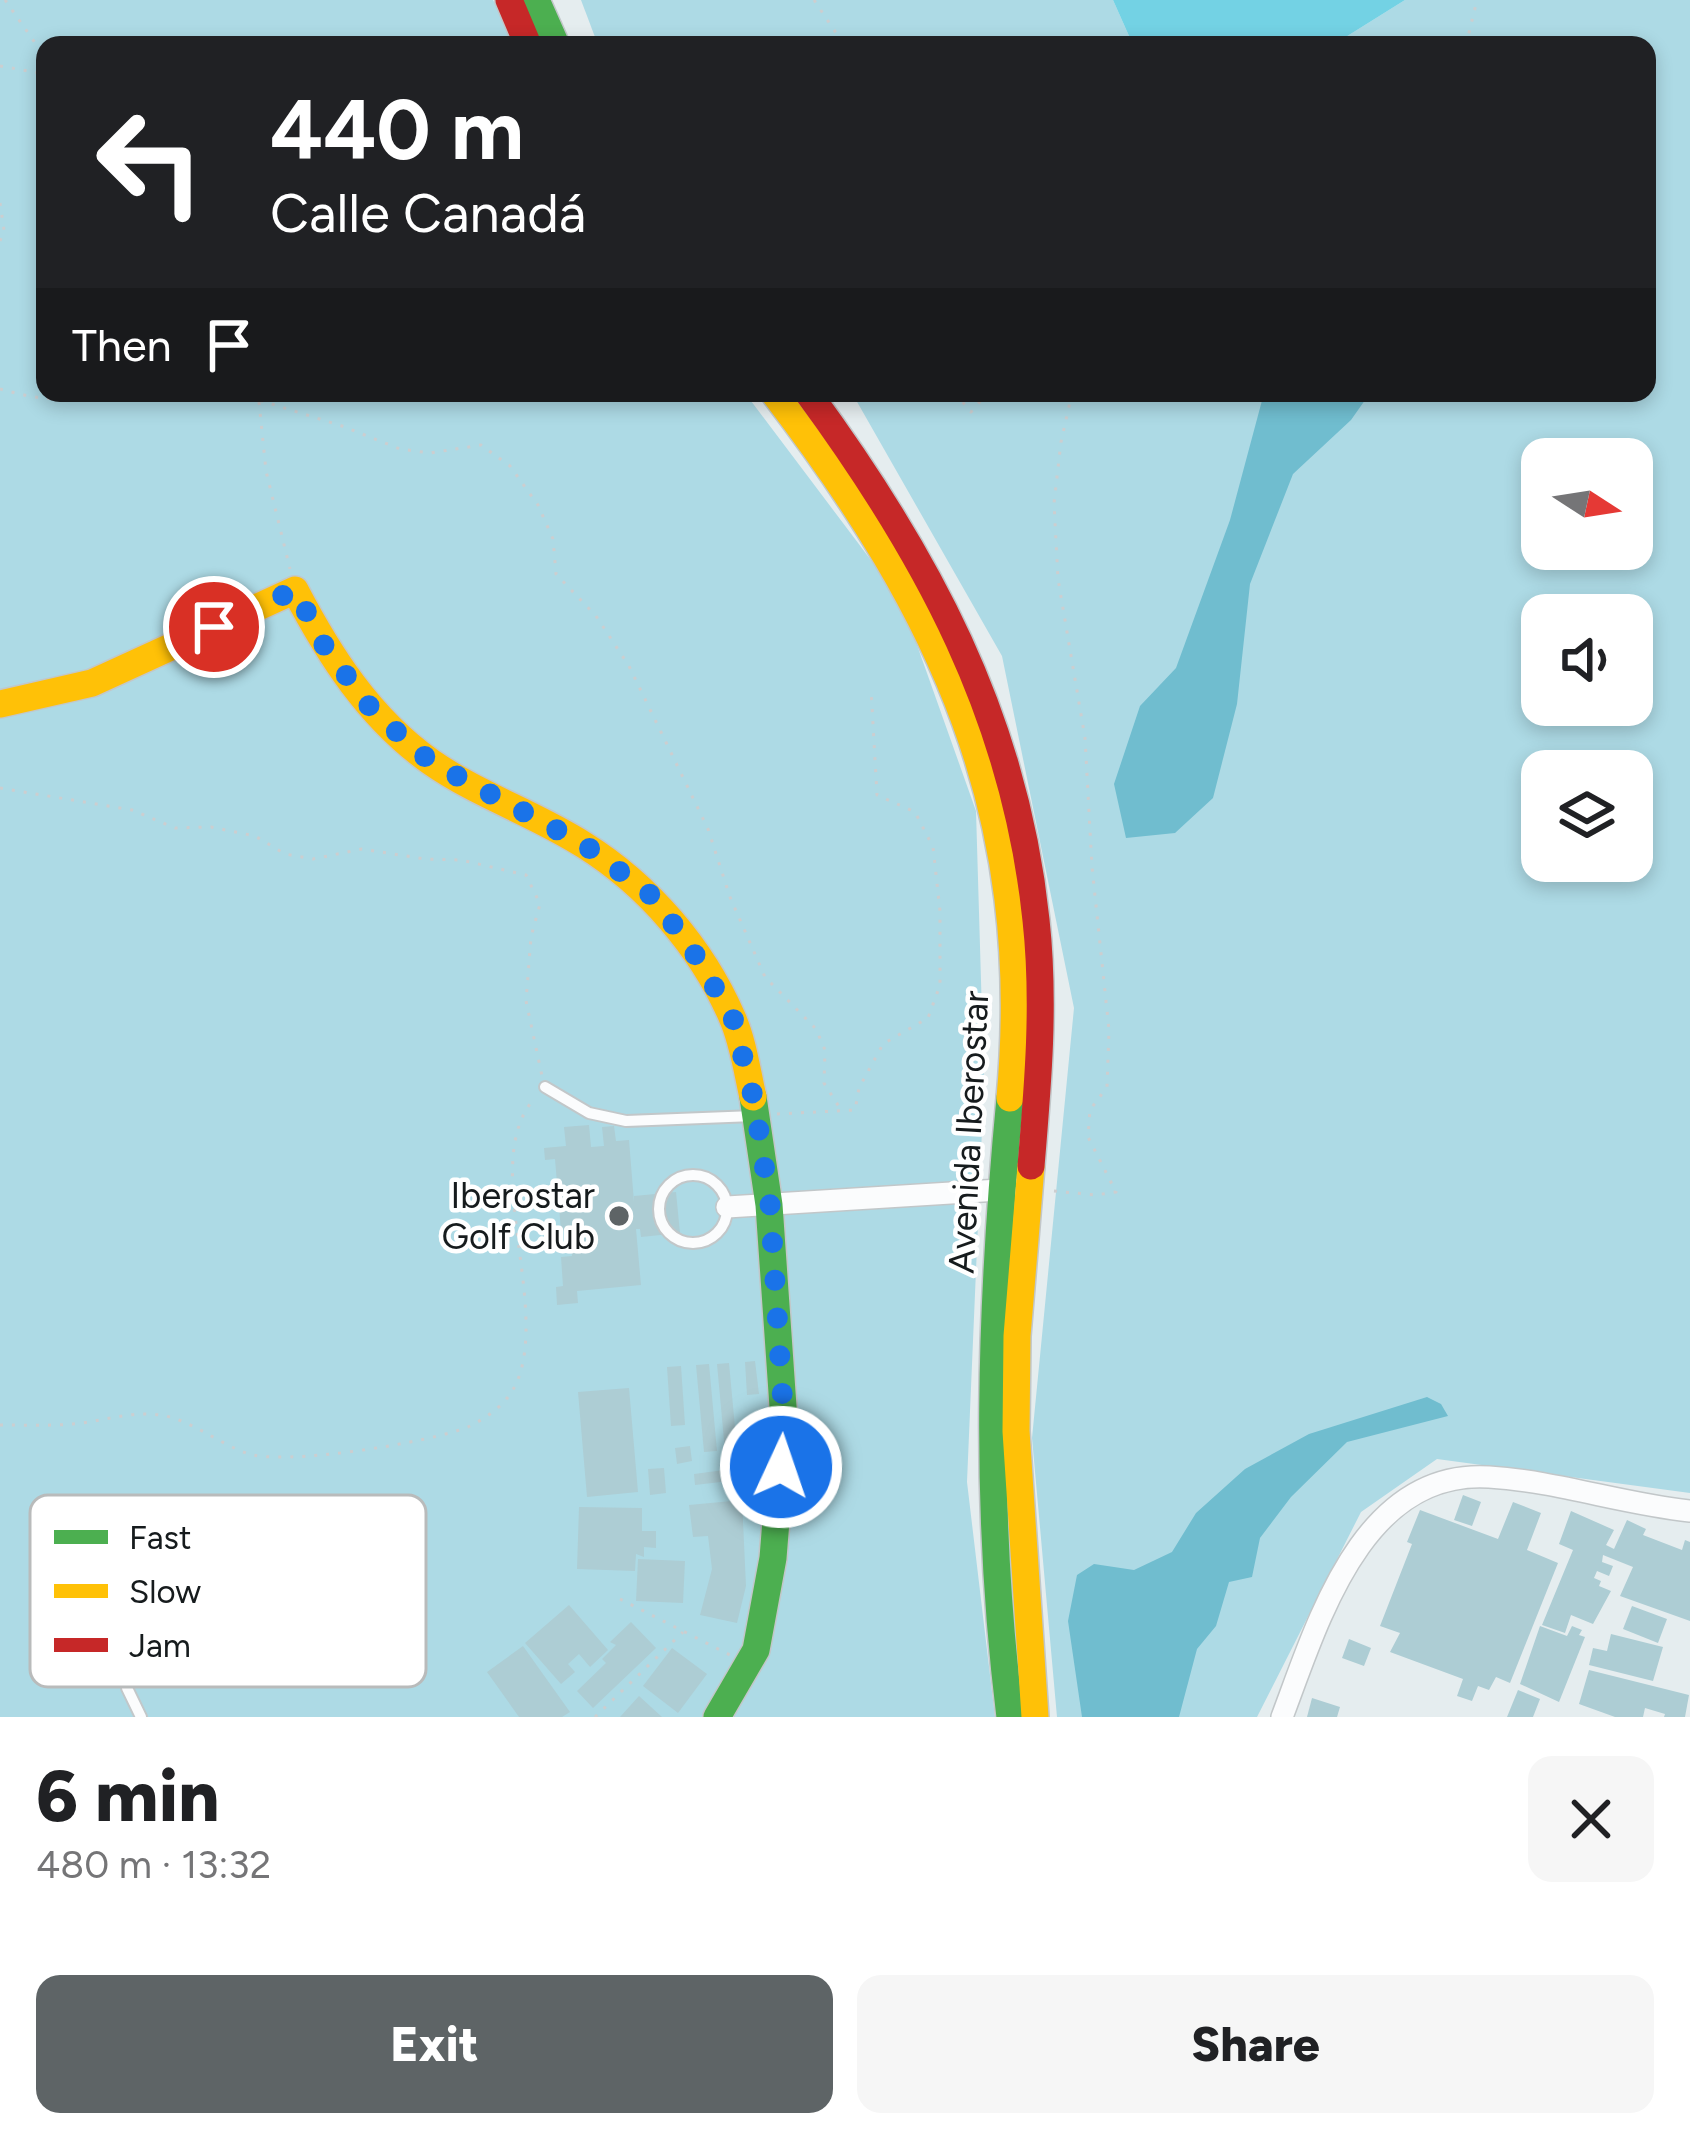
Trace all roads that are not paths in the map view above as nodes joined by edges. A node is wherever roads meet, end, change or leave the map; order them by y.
1 (509, 0) edge
2 (536, 0) edge
3 (524, 36) edge
4 (552, 36) edge
5 (782, 402) edge
6 (815, 402) edge
7 (0, 704) edge
8 (545, 1088) road end
9 (757, 1115) junction
10 (1014, 1189) junction
11 (770, 1204) junction
12 (728, 1207) junction
13 (1690, 1510) edge
14 (127, 1687) edge
15 (138, 1716) edge
16 (717, 1717) edge
17 (1010, 1717) edge
18 (1036, 1717) edge
19 (1282, 1717) edge

1 - 3 street
2 - 4 street
5 - 10 street, Avenida Iberostar
6 - 10 street, Avenida Iberostar
7 - 9 street
8 - 9 lane
9 - 11 street
10 - 11 street
10 - 17 street, Avenida Iberostar
10 - 18 street, Avenida Iberostar
11 - 12 street
11 - 16 street
12 - 12 lane
13 - 19 street
14 - 15 lane

